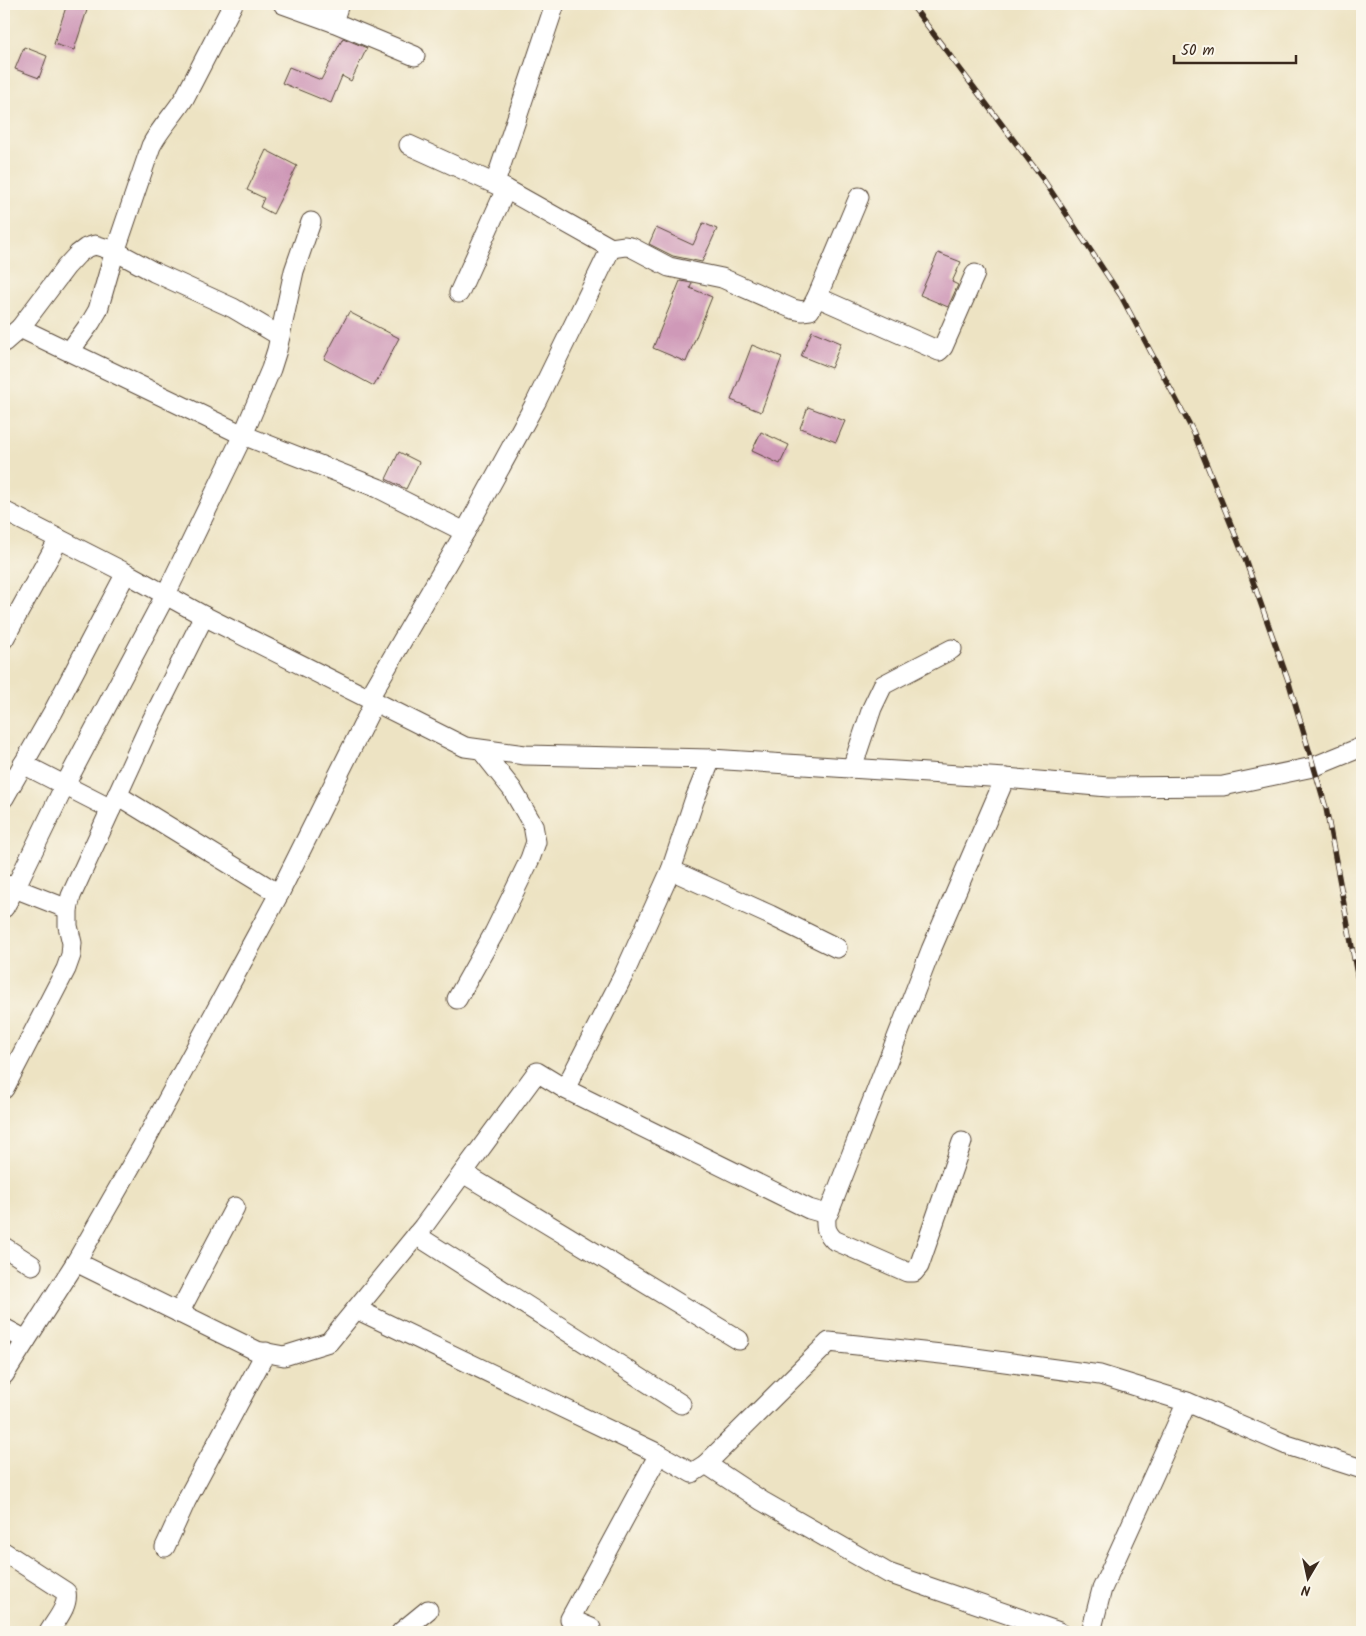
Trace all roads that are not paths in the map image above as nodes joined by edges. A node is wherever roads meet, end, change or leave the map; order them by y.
1 (233, 4) edge
2 (283, 4) edge
3 (339, 4) edge
4 (555, 4) edge
5 (333, 22) junction
6 (415, 56) dead end
7 (409, 145) dead end
8 (500, 186) junction
9 (859, 197) dead end
10 (311, 222) dead end
11 (611, 248) junction
12 (115, 251) junction
13 (974, 274) dead end
14 (459, 293) dead end
15 (817, 297) junction
16 (20, 328) junction
17 (280, 336) junction
18 (4, 342) edge
19 (70, 350) junction
20 (243, 435) junction
21 (4, 510) edge
22 (465, 532) junction
23 (59, 539) junction
24 (126, 573) junction
25 (165, 596) junction
26 (204, 616) junction
27 (4, 640) edge
28 (952, 649) dead end
29 (372, 700) junction
30 (1362, 747) edge
31 (481, 750) junction
32 (711, 759) junction
33 (23, 764) junction
34 (852, 768) junction
35 (1005, 778) junction
36 (65, 786) junction
37 (4, 798) edge
38 (114, 802) junction
39 (670, 870) junction
40 (10, 886) edge
41 (279, 894) junction
42 (4, 908) edge
43 (68, 909) junction
44 (837, 948) dead end
45 (457, 999) dead end
46 (4, 1088) edge
47 (565, 1088) junction
48 (962, 1142) dead end
49 (463, 1173) junction
50 (235, 1207) dead end
51 (826, 1213) junction
52 (416, 1235) junction
53 (4, 1247) edge
54 (76, 1262) junction
55 (32, 1266) dead end
56 (356, 1309) junction
57 (179, 1313) junction
58 (4, 1328) edge
59 (26, 1340) junction
60 (738, 1340) dead end
61 (266, 1352) junction
62 (4, 1375) edge
63 (1186, 1402) junction
64 (681, 1404) dead end
65 (659, 1454) junction
66 (706, 1464) junction
67 (1362, 1470) edge
68 (165, 1547) dead end
69 (4, 1552) edge
70 (428, 1610) dead end
71 (49, 1632) edge
72 (401, 1632) edge
73 (589, 1632) edge
74 (1059, 1632) edge
75 (1091, 1632) edge

1 - 12 street
2 - 5 street
3 - 5 street
4 - 8 street
5 - 6 street
7 - 8 street
8 - 11 street
8 - 14 street
9 - 15 street
10 - 17 street
11 - 15 street
11 - 22 street
12 - 16 street
12 - 17 street
12 - 19 street
13 - 15 street
16 - 18 street
16 - 19 street
17 - 20 street
19 - 20 street
20 - 22 street
20 - 25 street
21 - 23 street
22 - 29 street
23 - 24 street
23 - 27 street
24 - 25 street
24 - 33 street
25 - 26 street
25 - 36 street
26 - 29 street
26 - 38 street
28 - 34 street
29 - 31 street
29 - 41 street
30 - 35 street
31 - 32 street
31 - 45 street
32 - 34 street
32 - 39 street
33 - 36 street
33 - 37 street
34 - 35 street
35 - 51 street
36 - 38 street
36 - 40 street
38 - 41 street
38 - 43 street
39 - 44 street
39 - 47 street
40 - 42 street
40 - 43 street
41 - 54 street
43 - 46 street
47 - 49 street
47 - 51 street
48 - 51 street
49 - 52 street
49 - 60 street
50 - 57 street
52 - 56 street
52 - 64 street
53 - 55 street
54 - 57 street
54 - 59 street
56 - 61 street
56 - 65 street
57 - 61 street
58 - 59 street
59 - 62 street
61 - 68 street
63 - 66 street
63 - 67 street
63 - 75 street
65 - 66 street
65 - 73 street
66 - 74 street
69 - 71 street
70 - 72 street

